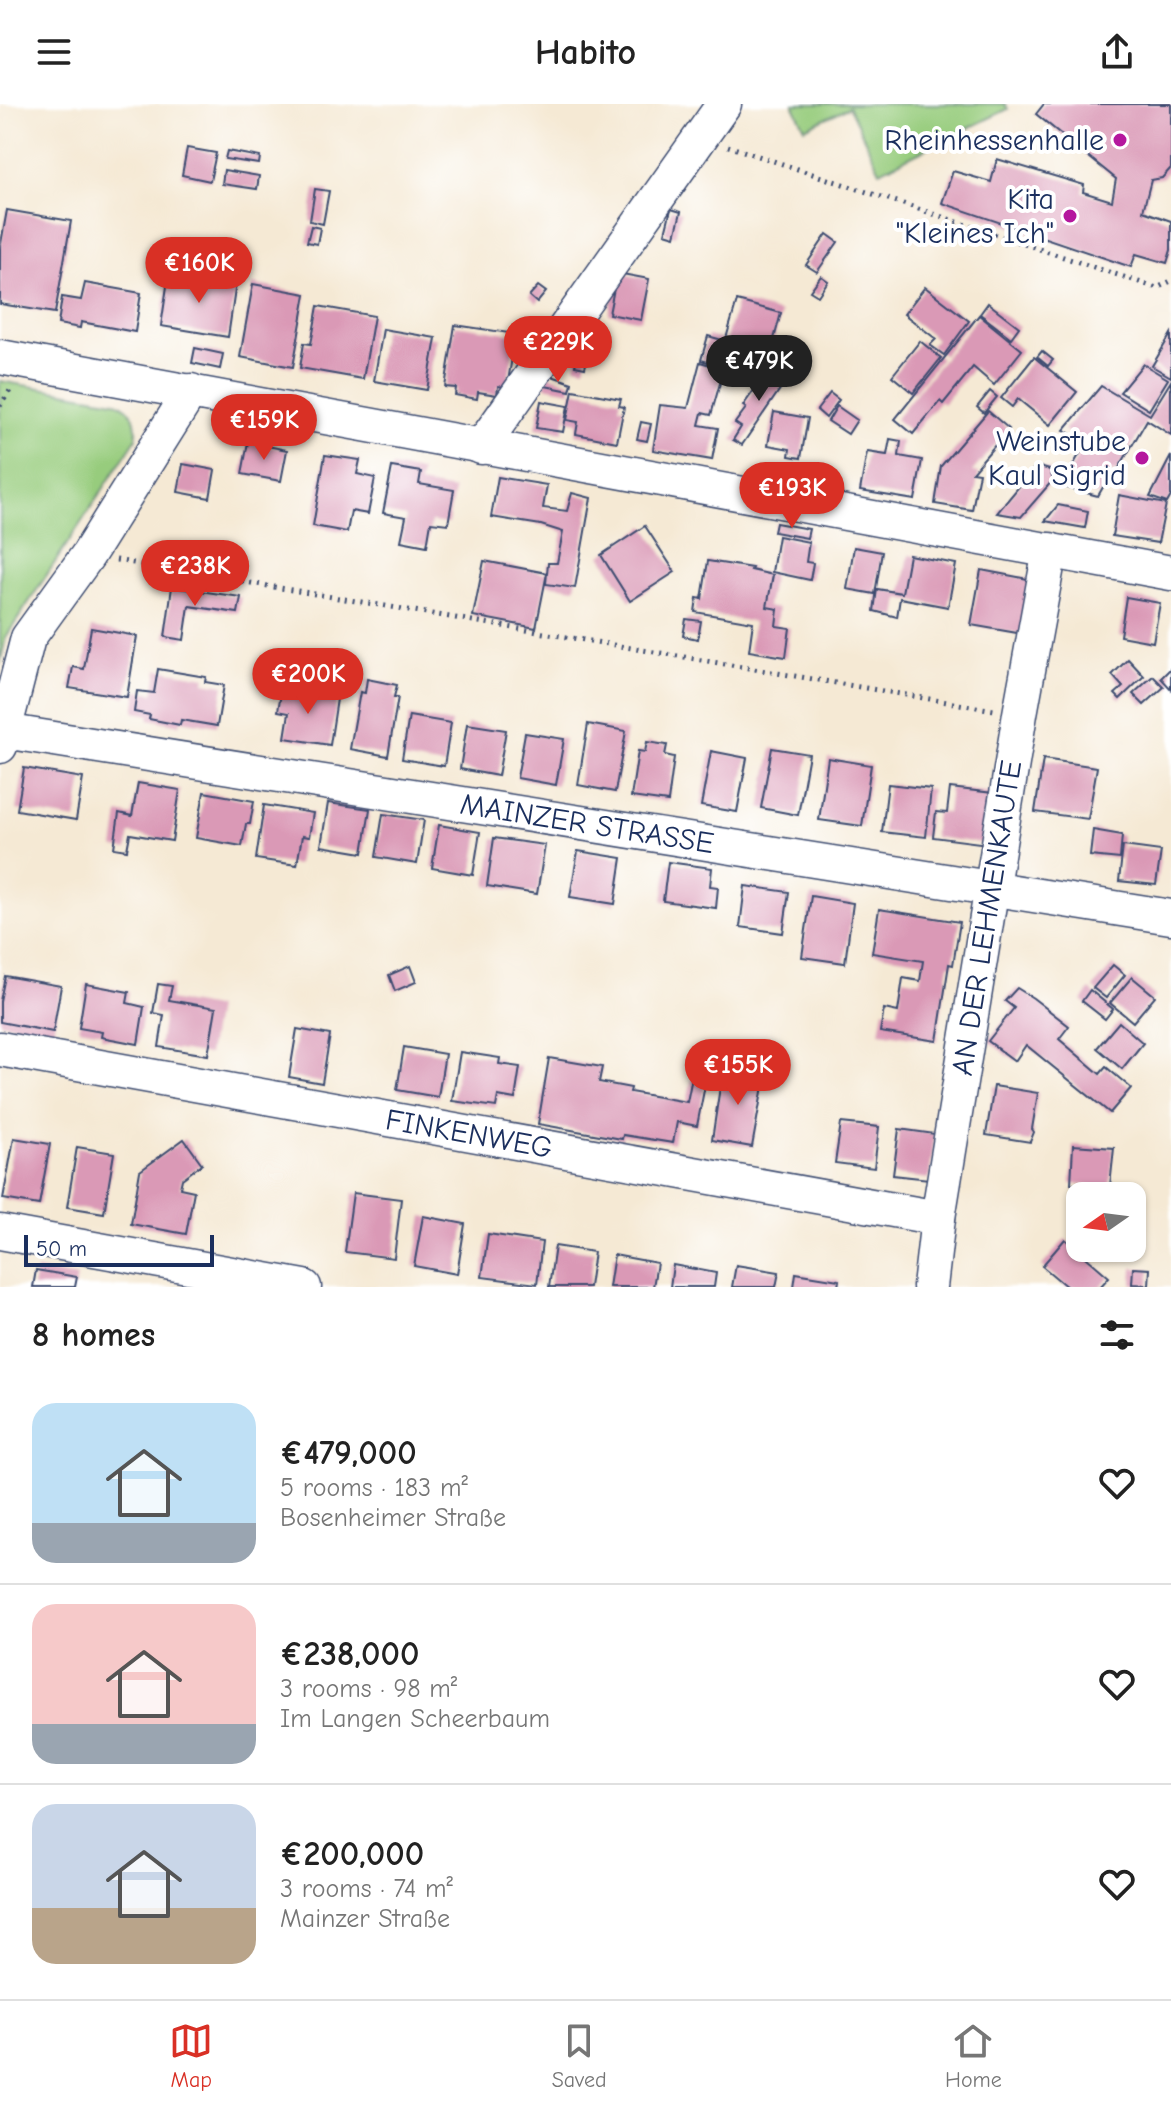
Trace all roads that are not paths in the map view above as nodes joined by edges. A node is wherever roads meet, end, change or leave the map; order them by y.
1 (724, 104) edge
2 (0, 357) edge
3 (191, 391) junction
4 (481, 447) junction
5 (1050, 550) junction
6 (1171, 573) edge
7 (2, 738) edge
8 (993, 889) junction
9 (1171, 917) edge
10 (0, 1049) edge
11 (938, 1218) junction
12 (0, 1232) edge
13 (304, 1287) edge
14 (930, 1287) edge

1 - 4 street
2 - 3 street
3 - 4 street
3 - 7 street
4 - 5 street
5 - 6 street
5 - 8 street, AN DER LEHMENKAUTE
7 - 8 street, MAINZER STRASSE
8 - 9 street, MAINZER STRASSE
8 - 11 street, AN DER LEHMENKAUTE
10 - 11 street, FINKENWEG
11 - 14 street, AN DER LEHMENKAUTE
12 - 13 street

